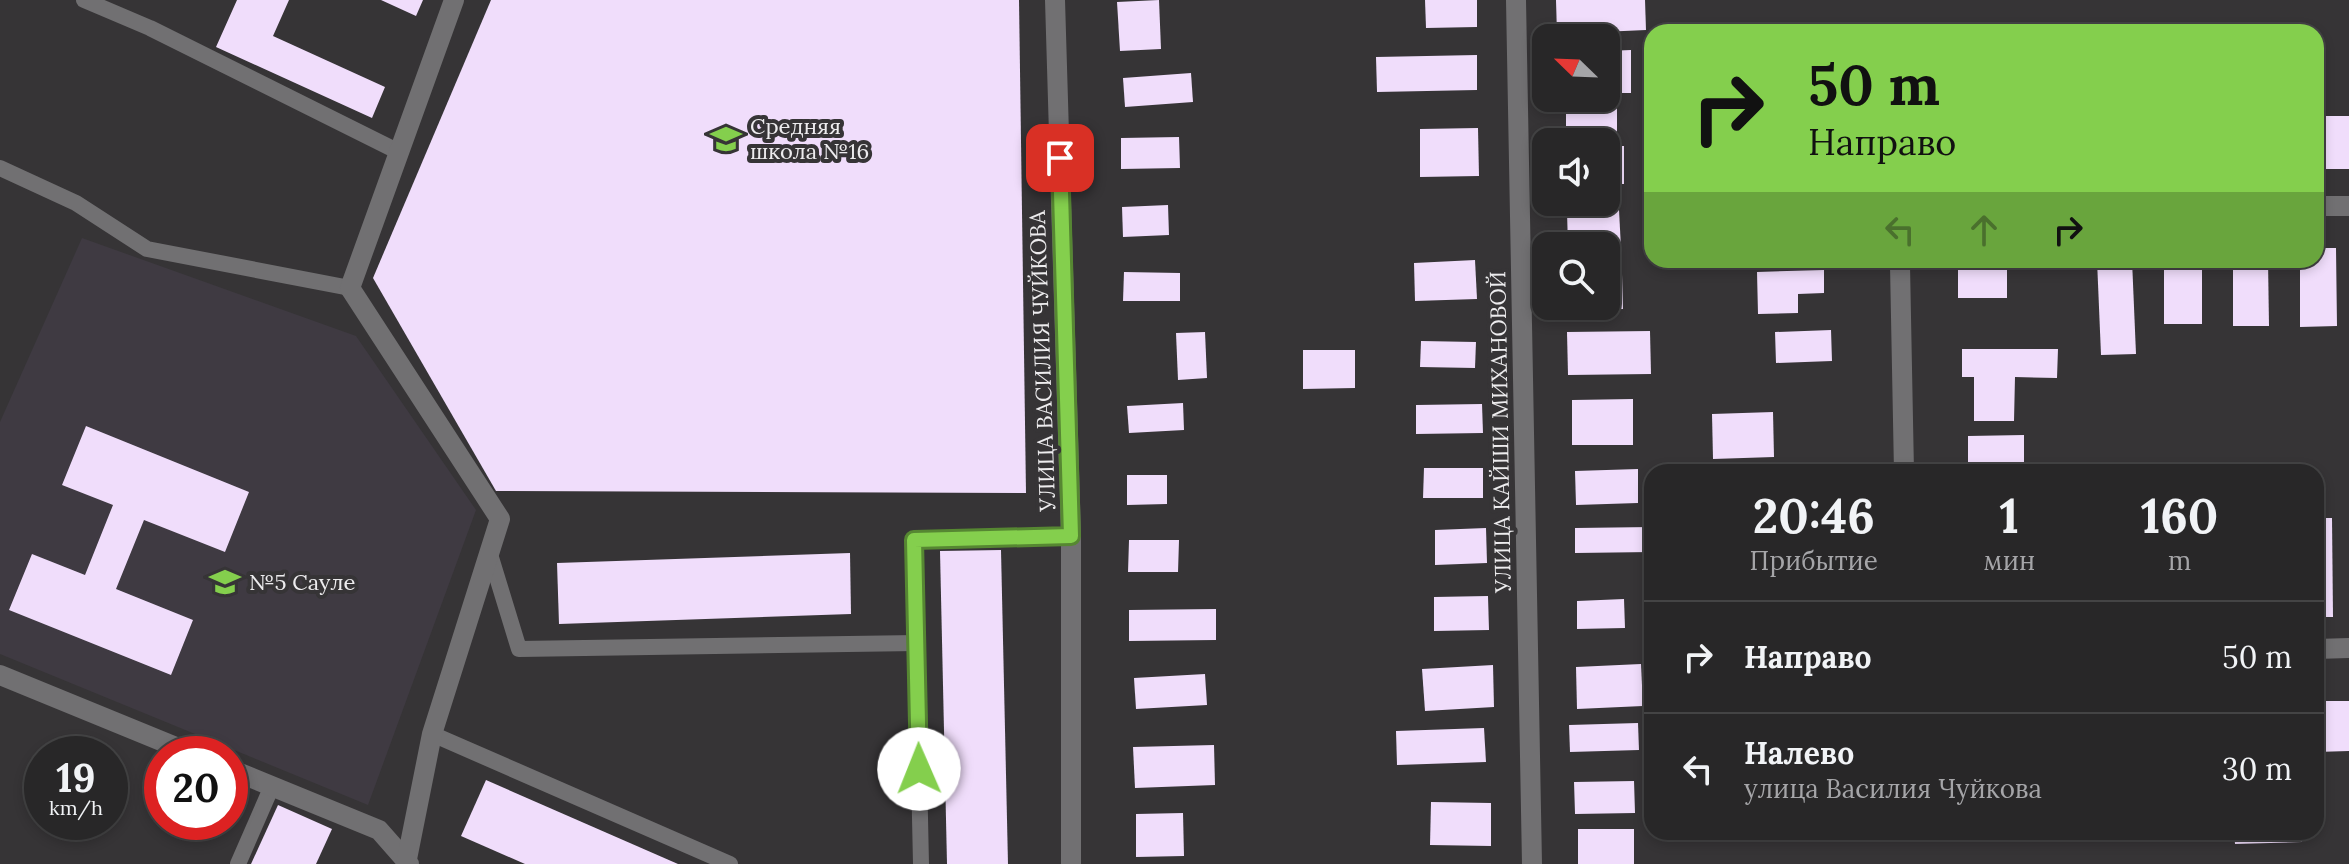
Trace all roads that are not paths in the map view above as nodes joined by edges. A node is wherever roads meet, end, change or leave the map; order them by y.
1 (84, 0) edge
2 (454, 0) edge
3 (1055, 0) edge
4 (1516, 0) edge
5 (399, 152) junction
6 (0, 168) edge
7 (2324, 206) edge
8 (2349, 206) edge
9 (1900, 268) edge
10 (350, 288) junction
11 (1904, 464) edge
12 (1071, 536) junction
13 (488, 550) junction
14 (917, 643) junction
15 (2349, 648) edge
16 (2324, 649) edge
17 (0, 675) edge
18 (432, 734) junction
19 (149, 736) edge
20 (248, 776) edge
21 (272, 786) junction
22 (238, 864) edge
23 (407, 864) edge
24 (730, 864) edge
25 (921, 864) edge
26 (1071, 864) edge
27 (1532, 864) edge

1 - 5 lane
2 - 5 street
3 - 12 street, УЛИЦА ВАСИЛИЯ ЧУЙКОВА
4 - 27 street, УЛИЦА КАЙШИ МИХАНОВОЙ
5 - 10 street
6 - 10 lane
7 - 8 street
9 - 11 street
10 - 13 street
12 - 14 lane
12 - 26 street, УЛИЦА ВАСИЛИЯ ЧУЙКОВА
13 - 14 lane
13 - 18 street
14 - 25 lane
15 - 16 street
17 - 19 street
18 - 23 street
18 - 24 lane
20 - 21 street
21 - 22 lane
21 - 23 street

